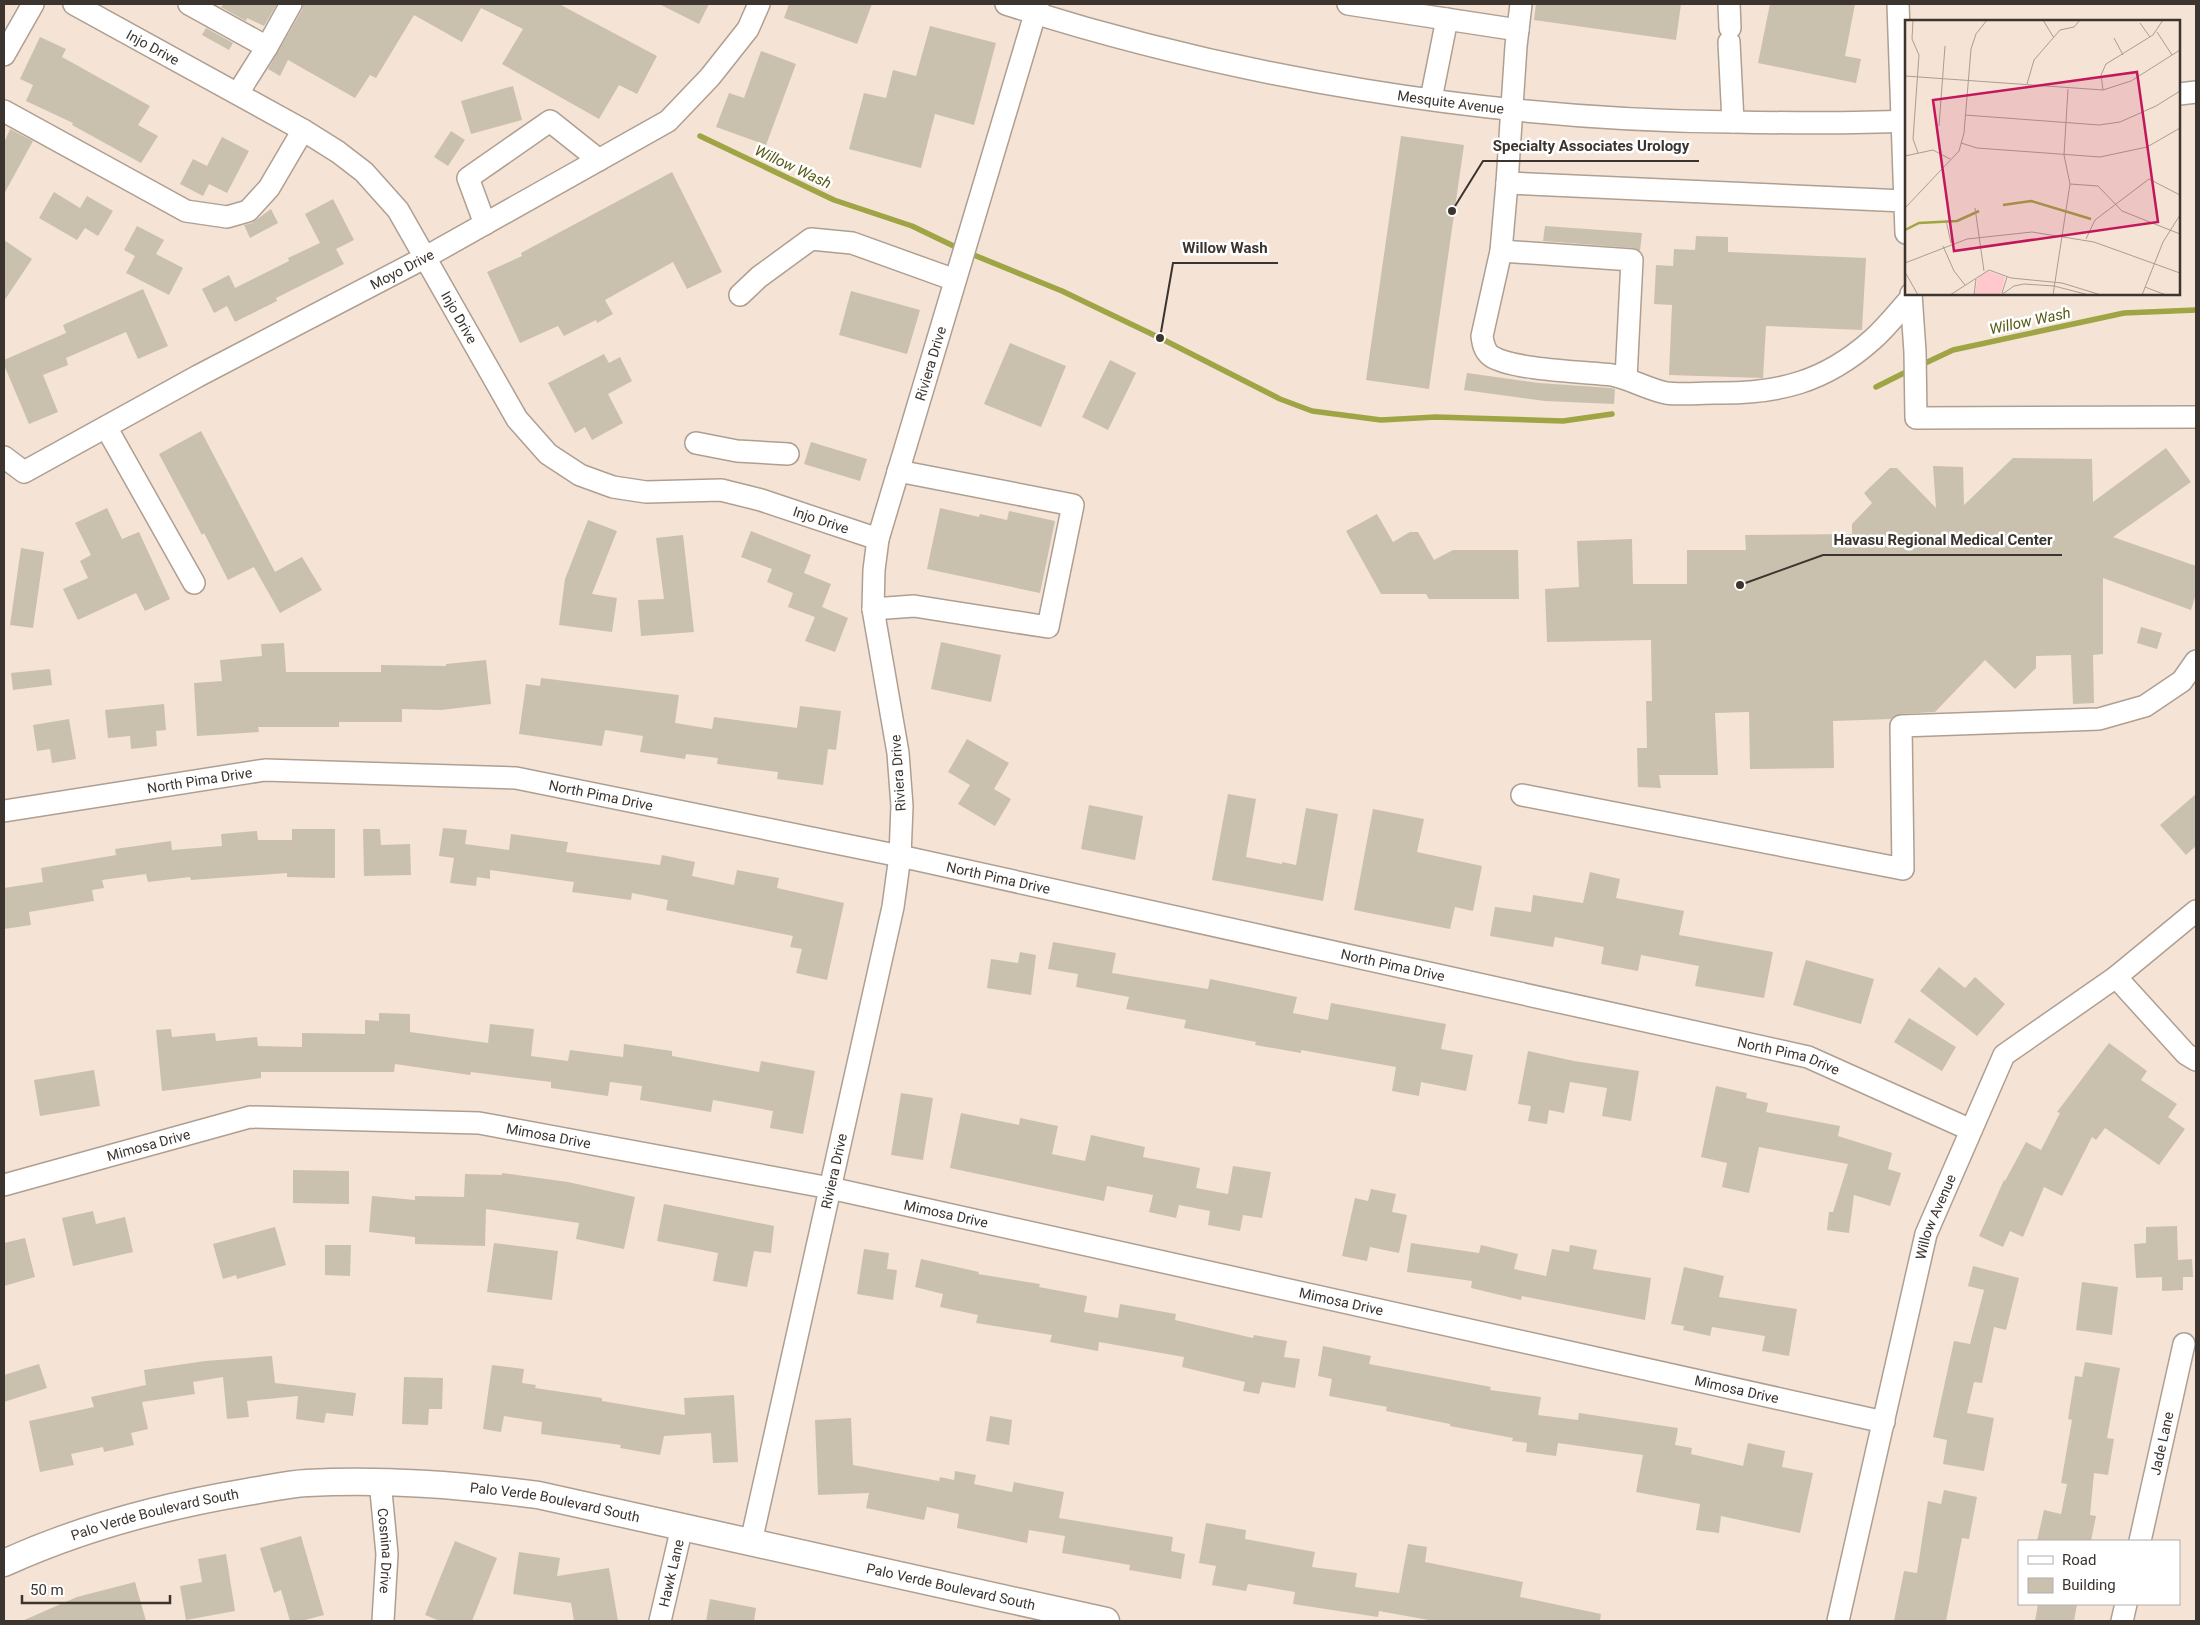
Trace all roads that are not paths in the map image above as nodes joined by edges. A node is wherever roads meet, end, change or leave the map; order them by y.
1 (33, 4) edge
2 (74, 4) edge
3 (189, 4) edge
4 (291, 4) edge
5 (759, 4) edge
6 (1006, 4) edge
7 (1348, 4) edge
8 (1521, 4) edge
9 (1729, 4) edge
10 (1898, 4) edge
11 (1037, 8) edge
12 (1447, 19) junction
13 (1518, 30) junction
14 (268, 47) junction
15 (4, 55) edge
16 (2196, 92) edge
17 (238, 93) junction
18 (2180, 94) edge
19 (1431, 99) junction
20 (1513, 108) junction
21 (4, 111) edge
22 (1904, 121) edge
23 (1733, 122) junction
24 (303, 130) junction
25 (599, 160) junction
26 (1507, 183) junction
27 (1904, 201) junction
28 (1905, 217) edge
29 (485, 224) junction
30 (1501, 251) junction
31 (426, 257) junction
32 (955, 280) junction
33 (740, 295) dead end
34 (1911, 296) edge
35 (1626, 378) junction
36 (2196, 417) edge
37 (106, 427) junction
38 (696, 443) dead end
39 (788, 454) dead end
40 (4, 457) edge
41 (898, 471) junction
42 (878, 539) junction
43 (194, 583) dead end
44 (873, 609) junction
45 (2196, 661) edge
46 (1522, 795) dead end
47 (4, 812) edge
48 (900, 856) junction
49 (2196, 912) edge
50 (2116, 977) junction
51 (2196, 1060) edge
52 (1971, 1130) junction
53 (4, 1185) edge
54 (830, 1188) junction
55 (2184, 1344) dead end
56 (1884, 1422) junction
57 (380, 1481) junction
58 (682, 1527) junction
59 (2140, 1540) edge
60 (752, 1542) junction
61 (4, 1563) edge
62 (2126, 1605) edge
63 (383, 1621) edge
64 (660, 1621) edge
65 (1106, 1621) edge
66 (1838, 1621) edge
67 (2122, 1621) edge

1 - 15 street
2 - 17 street, Injo Drive
3 - 14 street
4 - 14 street
5 - 25 street, Moyo Drive
6 - 11 street, Mesquite Avenue
7 - 12 street
8 - 13 street
9 - 23 street
10 - 22 street
11 - 19 street, Mesquite Avenue
11 - 32 street, Riviera Drive
12 - 13 street
12 - 19 street
13 - 20 street
14 - 17 street
16 - 18 street
17 - 24 street, Injo Drive
19 - 20 street, Mesquite Avenue
20 - 23 street, Mesquite Avenue
20 - 26 street
21 - 24 street
22 - 23 street, Mesquite Avenue
22 - 27 street
24 - 31 street, Injo Drive
25 - 29 street, Moyo Drive
25 - 29 street
26 - 27 street
26 - 30 street
27 - 28 street
29 - 31 street, Moyo Drive
30 - 35 street
30 - 35 street
31 - 37 street, Moyo Drive
31 - 42 street, Injo Drive
32 - 33 street
32 - 41 street, Riviera Drive
34 - 35 street
34 - 36 street
37 - 40 street, Moyo Drive
37 - 43 street
38 - 39 street
41 - 42 street, Riviera Drive
41 - 44 street
42 - 44 street, Riviera Drive
44 - 48 street, Riviera Drive
45 - 46 street
47 - 48 street, North Pima Drive
48 - 52 street, North Pima Drive
48 - 54 street, Riviera Drive
49 - 50 street, Willow Avenue
50 - 51 street
50 - 52 street, Willow Avenue
52 - 56 street, Willow Avenue
53 - 54 street, Mimosa Drive
54 - 56 street, Mimosa Drive
54 - 60 street, Riviera Drive
55 - 59 street, Jade Lane
56 - 66 street, Willow Avenue
57 - 58 main road, Palo Verde Boulevard South
57 - 61 main road, Palo Verde Boulevard South
57 - 63 street, Cosnina Drive
58 - 60 main road, Palo Verde Boulevard South
58 - 64 street, Hawk Lane
60 - 65 main road, Palo Verde Boulevard South
62 - 67 street

